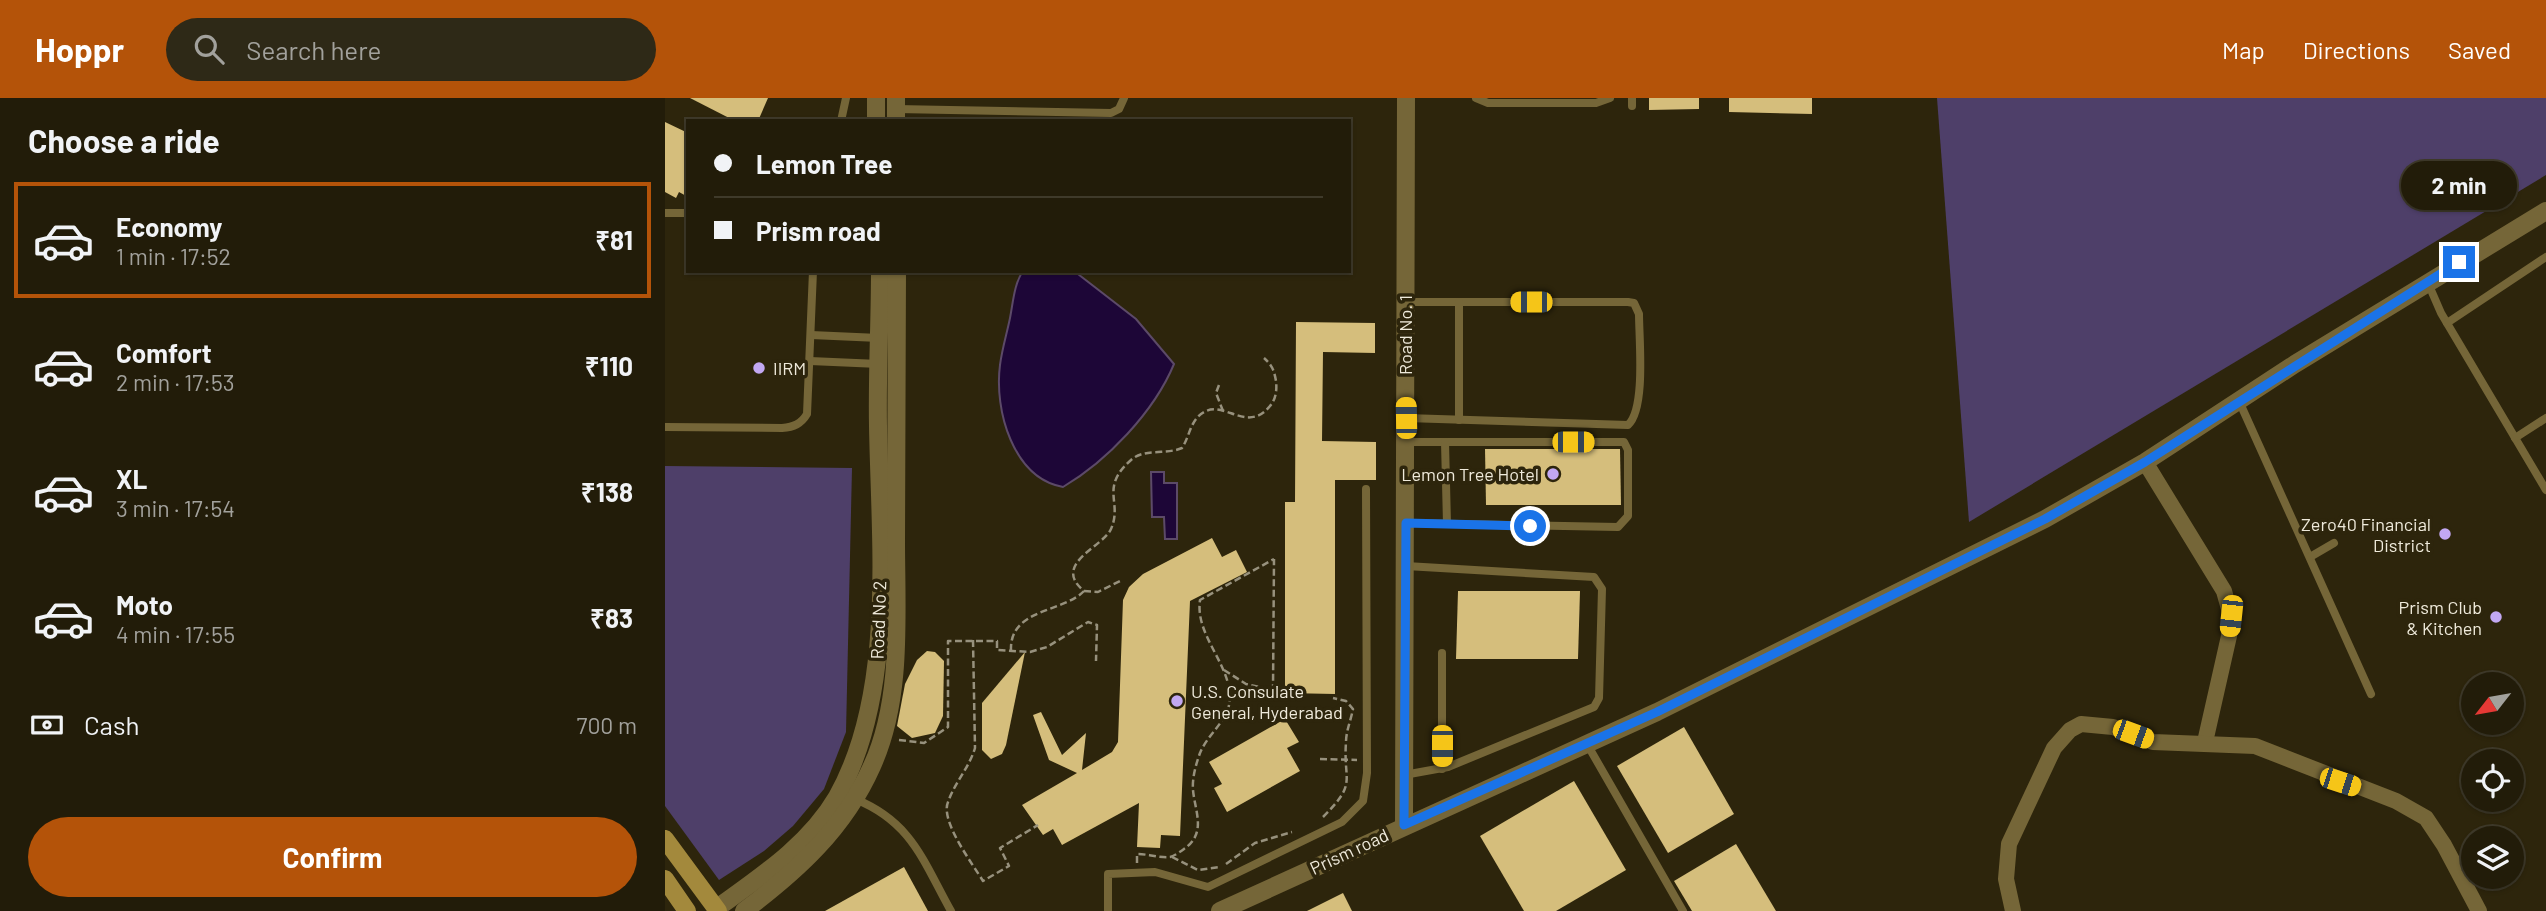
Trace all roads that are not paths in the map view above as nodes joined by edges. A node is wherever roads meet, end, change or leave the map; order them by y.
1 (846, 98) edge
2 (876, 98) edge
3 (1124, 98) edge
4 (1406, 98) edge
5 (1476, 98) edge
6 (1610, 98) edge
7 (896, 109) edge
8 (841, 119) edge
9 (876, 119) edge
10 (2546, 211) edge
11 (665, 213) edge
12 (686, 213) edge
13 (2546, 257) edge
14 (813, 273) edge
15 (880, 273) edge
16 (897, 273) edge
17 (2427, 282) junction
18 (1405, 302) junction
19 (1459, 302) junction
20 (2447, 323) junction
21 (811, 335) junction
22 (879, 338) junction
23 (810, 361) junction
24 (879, 364) junction
25 (2239, 401) junction
26 (1406, 418) junction
27 (2546, 418) edge
28 (1459, 420) junction
29 (665, 427) edge
30 (2515, 438) junction
31 (1406, 442) junction
32 (1445, 442) junction
33 (2145, 462) junction
34 (1366, 489) dead end
35 (2546, 490) edge
36 (1406, 523) junction
37 (1447, 524) junction
38 (2335, 543) dead end
39 (2310, 557) junction
40 (1405, 566) junction
41 (1443, 653) dead end
42 (2371, 694) dead end
43 (866, 726) junction
44 (885, 730) junction
45 (2206, 742) junction
46 (1587, 744) junction
47 (1442, 769) junction
48 (1405, 775) junction
49 (855, 799) junction
50 (1404, 825) junction
51 (665, 839) edge
52 (665, 879) edge
53 (718, 910) edge
54 (687, 911) edge
55 (744, 911) edge
56 (951, 911) edge
57 (1108, 911) edge
58 (1220, 911) edge
59 (1683, 911) edge
60 (2013, 911) edge
61 (2479, 911) edge

1 - 8 lane
2 - 9 street
3 - 7 lane
4 - 18 street, Road No. 1
5 - 6 lane
10 - 17 street, Prism road
11 - 12 lane
13 - 20 lane
14 - 21 lane
15 - 22 street, Road No 2
16 - 44 street, Road No 2
17 - 20 lane
17 - 25 street, Prism road
18 - 19 lane
18 - 26 street, Road No. 1
19 - 28 lane
19 - 28 lane
20 - 30 lane
21 - 22 lane
21 - 23 lane
22 - 24 street, Road No 2
23 - 24 lane
23 - 29 lane
24 - 43 street, Road No 2
25 - 33 street, Prism road
25 - 39 lane
26 - 28 lane
26 - 31 street, Road No. 1
27 - 30 lane
30 - 35 lane
31 - 32 lane
31 - 36 street, Road No. 1
32 - 37 lane
32 - 37 lane
33 - 45 street
33 - 46 street, Prism road
34 - 57 lane
36 - 37 lane
36 - 40 street, Road No. 1
38 - 39 lane
39 - 42 lane
40 - 47 lane
40 - 48 street, Road No. 1
41 - 47 lane
43 - 44 street
43 - 53 street, Road No 2
44 - 49 street, Road No 2
45 - 60 street
45 - 61 street
46 - 50 street, Prism road
46 - 59 lane
47 - 48 lane
48 - 50 street, Road No. 1
49 - 55 street, Road No 2
49 - 56 lane
50 - 58 street, Prism road
51 - 53 main road
52 - 54 main road

